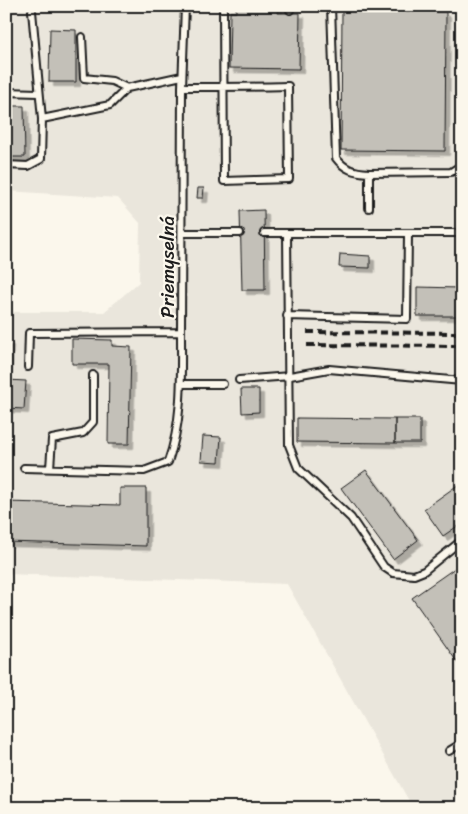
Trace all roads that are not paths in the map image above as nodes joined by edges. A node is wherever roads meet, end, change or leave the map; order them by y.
1 (185, 6) edge
2 (223, 6) edge
3 (331, 6) edge
4 (32, 11) dead end
5 (82, 37) dead end
6 (182, 76) junction
7 (182, 87) junction
8 (223, 87) junction
9 (127, 88) junction
10 (6, 92) edge
11 (38, 93) junction
12 (42, 119) junction
13 (6, 165) edge
14 (462, 165) edge
15 (369, 173) junction
16 (369, 208) dead end
17 (182, 233) junction
18 (240, 233) dead end
19 (462, 233) edge
20 (264, 234) dead end
21 (287, 234) junction
22 (408, 234) junction
23 (287, 316) junction
24 (182, 332) junction
25 (28, 367) dead end
26 (93, 375) dead end
27 (290, 376) junction
28 (239, 380) dead end
29 (462, 381) edge
30 (182, 384) junction
31 (223, 384) dead end
32 (24, 468) dead end
33 (50, 468) junction
34 (462, 540) edge
35 (462, 743) edge
36 (448, 751) dead end

1 - 6 lane, Priemyselná
2 - 8 lane
3 - 15 lane
4 - 11 lane
5 - 9 lane
6 - 7 lane, Priemyselná
6 - 9 lane
7 - 8 lane
7 - 17 lane, Priemyselná
8 - 8 lane
9 - 12 lane
10 - 11 lane
11 - 12 lane
12 - 13 lane
14 - 15 lane
15 - 16 lane
17 - 18 lane
17 - 24 lane, Priemyselná
19 - 22 lane
20 - 21 lane
21 - 22 lane
21 - 23 lane
22 - 23 lane
23 - 27 lane
24 - 25 lane, Priemyselná
24 - 30 lane
26 - 33 lane
27 - 28 lane
27 - 29 lane
27 - 34 lane
30 - 31 lane
30 - 33 lane
32 - 33 lane
35 - 36 lane

